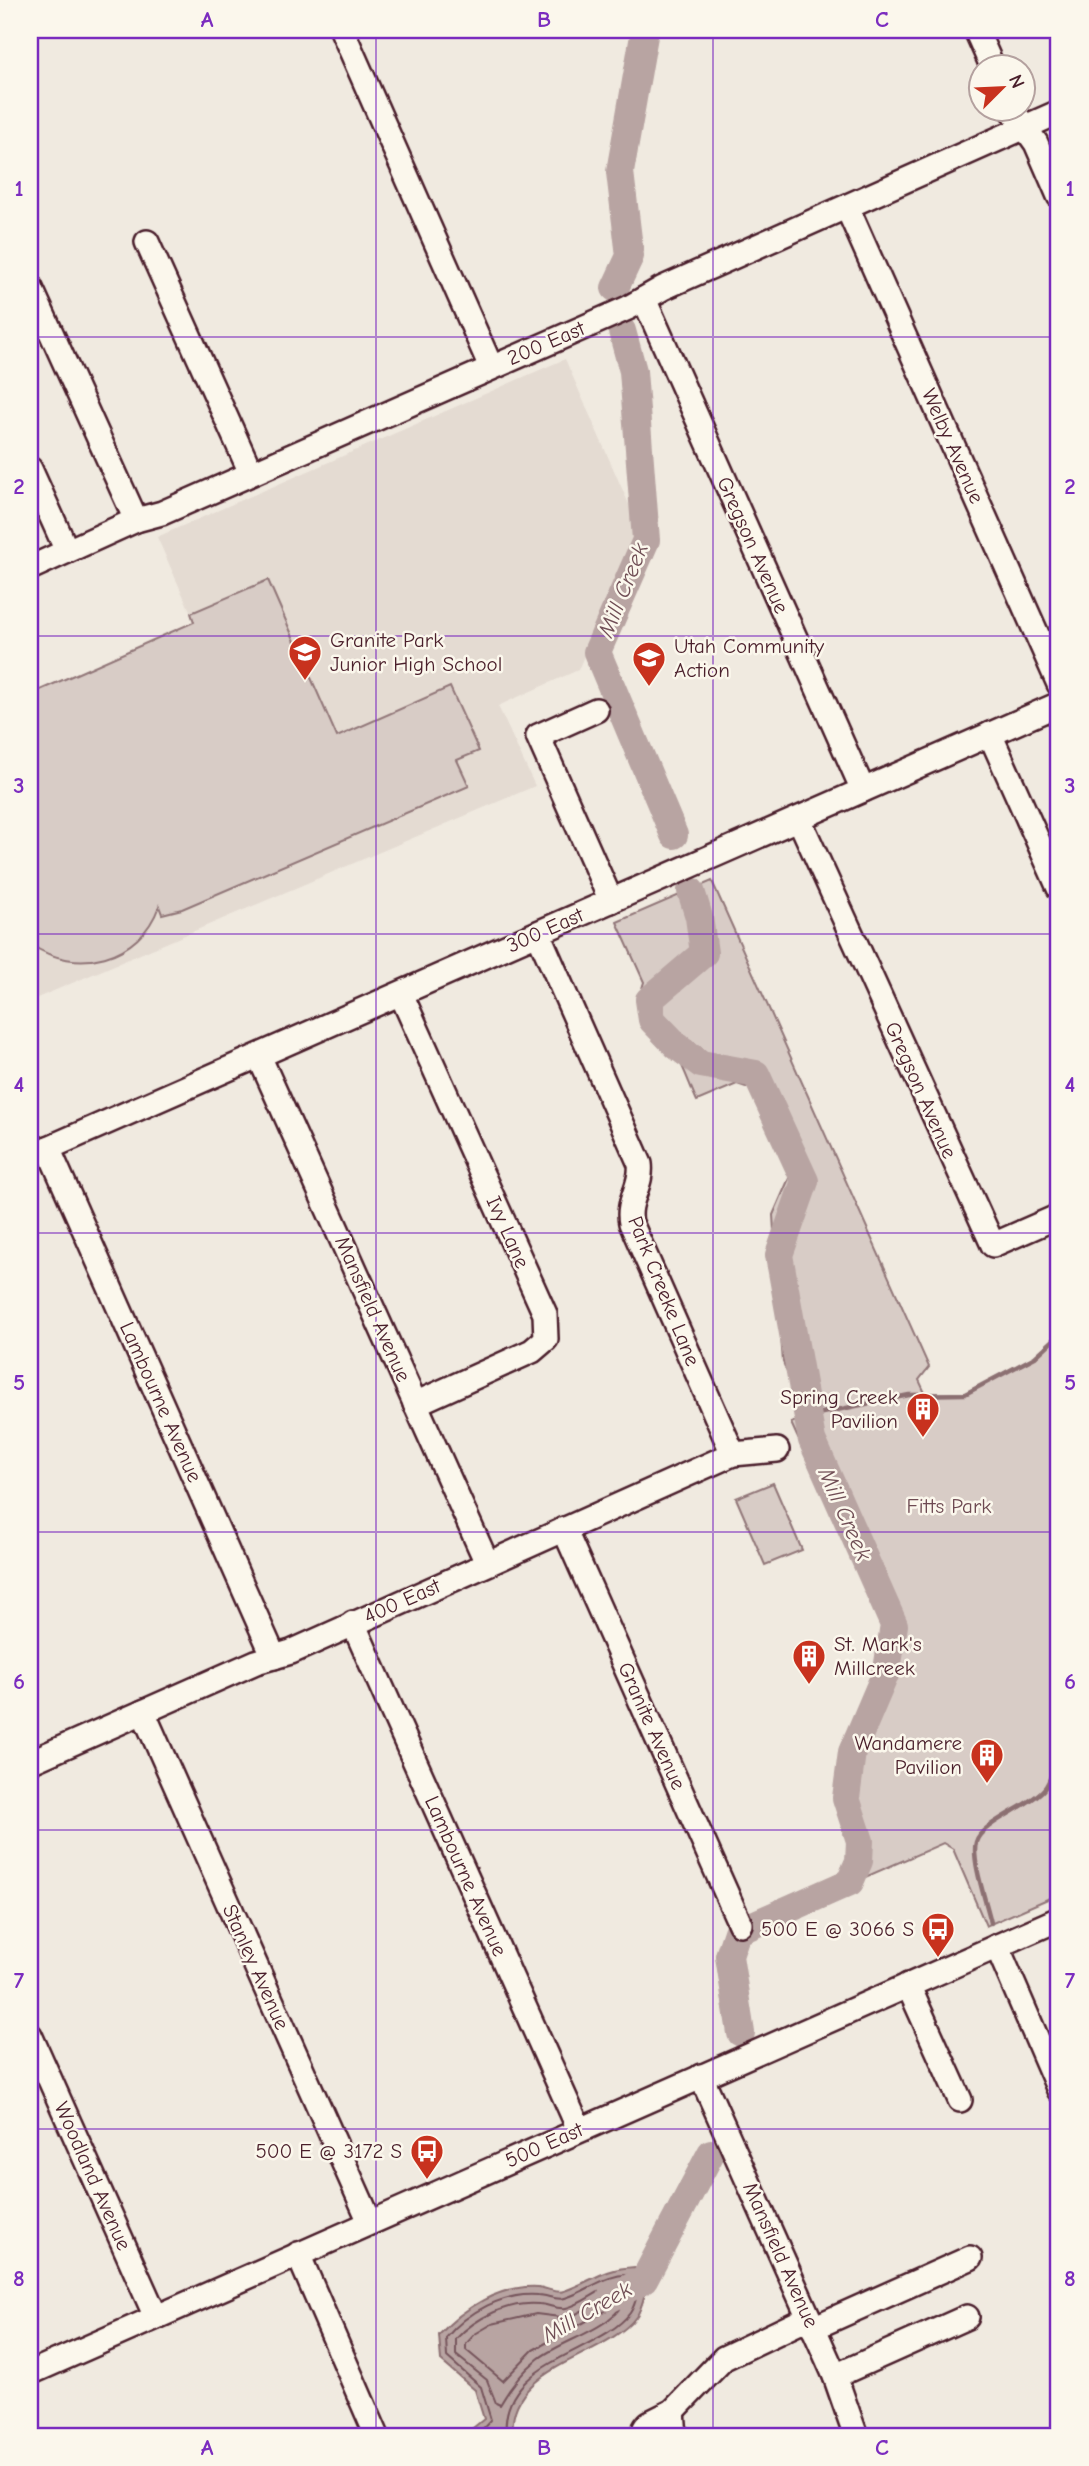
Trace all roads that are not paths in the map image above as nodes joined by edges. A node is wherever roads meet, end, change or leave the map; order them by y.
1 (342, 30) edge
2 (976, 30) edge
3 (986, 52) edge
4 (1059, 112) edge
5 (1021, 122) edge
6 (1025, 128) junction
7 (1059, 196) edge
8 (847, 207) junction
9 (147, 242) dead end
10 (30, 286) edge
11 (644, 299) junction
12 (491, 367) junction
13 (30, 469) edge
14 (251, 473) junction
15 (136, 520) junction
16 (67, 551) junction
17 (30, 568) edge
18 (1059, 684) edge
19 (1059, 704) edge
20 (597, 710) dead end
21 (990, 734) junction
22 (863, 790) junction
23 (799, 819) junction
24 (1059, 888) edge
25 (611, 901) junction
26 (538, 933) junction
27 (401, 994) junction
28 (259, 1055) junction
29 (39, 1152) edge
30 (1059, 1216) edge
31 (415, 1404) junction
32 (777, 1450) dead end
33 (733, 1454) junction
34 (564, 1529) junction
35 (487, 1563) junction
36 (353, 1623) junction
37 (274, 1657) junction
38 (143, 1712) junction
39 (30, 1762) edge
40 (1059, 1919) edge
41 (740, 1924) dead end
42 (997, 1946) junction
43 (908, 1985) junction
44 (30, 2035) edge
45 (701, 2076) junction
46 (1059, 2090) edge
47 (960, 2100) dead end
48 (579, 2129) junction
49 (370, 2222) junction
50 (298, 2254) junction
51 (970, 2258) dead end
52 (156, 2317) junction
53 (967, 2317) dead end
54 (811, 2323) junction
55 (30, 2373) edge
56 (835, 2376) junction
57 (673, 2411) junction
58 (377, 2436) edge
59 (646, 2436) edge
60 (675, 2436) edge
61 (856, 2436) edge

1 - 12 street
2 - 3 street
4 - 6 street, 200 East
5 - 6 street
6 - 7 street
6 - 8 street, 200 East
8 - 11 street, 200 East
8 - 18 street, Welby Avenue
9 - 14 street
10 - 15 street
11 - 12 street, 200 East
11 - 22 street, Gregson Avenue
12 - 14 street, 200 East
13 - 16 street
14 - 15 street, 200 East
15 - 16 street, 200 East
16 - 17 street, 200 East
19 - 21 street, 300 East
20 - 25 street
21 - 22 street, 300 East
21 - 24 street
22 - 23 street, 300 East
23 - 25 street, 300 East
23 - 30 street, Gregson Avenue
25 - 26 street, 300 East
26 - 27 street, 300 East
26 - 33 street, Park Creeke Lane
27 - 28 street, 300 East
27 - 31 street, Ivy Lane
28 - 29 street, 300 East
28 - 31 street, Mansfield Avenue
29 - 37 street, Lambourne Avenue
31 - 35 street, Mansfield Avenue
32 - 33 street, 400 East
33 - 34 street, 400 East
34 - 35 street, 400 East
34 - 41 street, Granite Avenue
35 - 36 street, 400 East
36 - 37 street, 400 East
36 - 48 street, Lambourne Avenue
37 - 38 street, 400 East
38 - 39 street, 400 East
38 - 49 street, Stanley Avenue
40 - 42 street, 500 East
42 - 43 street, 500 East
42 - 46 street
43 - 45 street, 500 East
43 - 47 street
44 - 52 street, Woodland Avenue
45 - 48 street, 500 East
45 - 54 street, Mansfield Avenue
48 - 49 street, 500 East
49 - 50 street, 500 East
50 - 52 street, 500 East
50 - 58 street
51 - 54 street
52 - 55 street, 500 East
53 - 56 street
54 - 56 street, Mansfield Avenue
54 - 57 street
56 - 61 street, Mansfield Avenue
57 - 59 street
57 - 60 street

